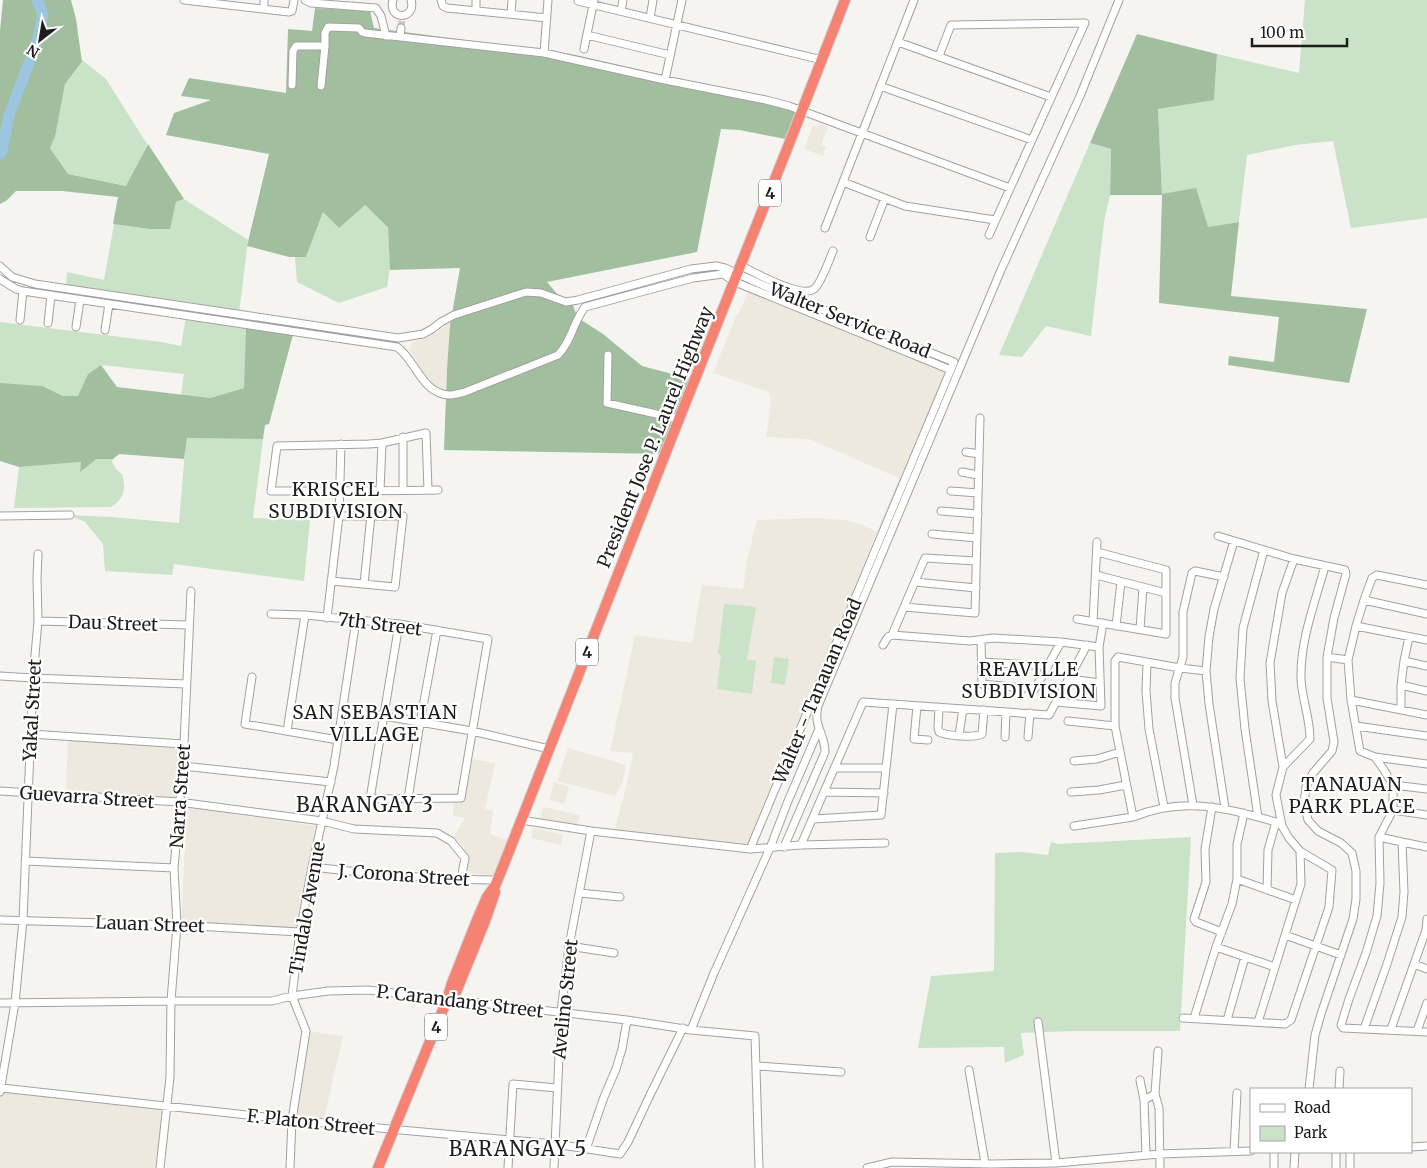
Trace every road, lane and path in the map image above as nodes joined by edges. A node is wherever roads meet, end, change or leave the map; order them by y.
1 (184, 0) edge
2 (264, 0) edge
3 (294, 0) edge
4 (305, 0) edge
5 (393, 0) edge
6 (411, 0) edge
7 (441, 0) edge
8 (476, 0) edge
9 (512, 0) edge
10 (548, 0) edge
11 (623, 0) edge
12 (653, 0) edge
13 (682, 0) edge
14 (844, 0) edge
15 (914, 0) edge
16 (1119, 0) edge
17 (202, 1) edge
18 (234, 2) edge
19 (578, 2) dead end
20 (593, 2) edge
21 (264, 8) junction
22 (476, 10) junction
23 (621, 12) junction
24 (511, 14) junction
25 (547, 18) junction
26 (650, 18) junction
27 (402, 21) junction
28 (677, 25) junction
29 (587, 35) junction
30 (386, 36) junction
31 (400, 38) junction
32 (898, 42) junction
33 (325, 46) junction
34 (584, 49) dead end
35 (544, 53) junction
36 (670, 55) junction
37 (939, 56) junction
38 (822, 60) junction
39 (664, 80) junction
40 (292, 85) dead end
41 (322, 86) dead end
42 (880, 86) junction
43 (1051, 97) junction
44 (802, 111) junction
45 (862, 133) junction
46 (1032, 140) junction
47 (843, 182) junction
48 (1010, 188) junction
49 (885, 198) junction
50 (995, 220) junction
51 (825, 228) dead end
52 (989, 236) dead end
53 (870, 237) dead end
54 (833, 251) dead end
55 (0, 266) edge
56 (738, 274) junction
57 (0, 279) edge
58 (23, 291) junction
59 (51, 295) junction
60 (582, 299) junction
61 (80, 300) junction
62 (108, 304) junction
63 (585, 307) junction
64 (197, 308) junction
65 (196, 317) junction
66 (20, 320) dead end
67 (48, 323) dead end
68 (76, 326) dead end
69 (105, 330) dead end
70 (398, 338) junction
71 (397, 347) junction
72 (608, 355) dead end
73 (951, 370) junction
74 (980, 418) dead end
75 (679, 419) junction
76 (404, 437) junction
77 (382, 443) junction
78 (341, 444) junction
79 (966, 452) dead end
80 (979, 454) junction
81 (962, 472) dead end
82 (978, 475) junction
83 (403, 490) junction
84 (428, 490) junction
85 (438, 490) dead end
86 (340, 491) junction
87 (380, 491) junction
88 (951, 491) dead end
89 (978, 493) junction
90 (941, 512) dead end
91 (978, 514) junction
92 (0, 516) edge
93 (70, 516) dead end
94 (339, 516) junction
95 (371, 516) junction
96 (932, 534) dead end
97 (1218, 536) dead end
98 (977, 538) junction
99 (1234, 541) junction
100 (1097, 542) dead end
101 (1264, 550) junction
102 (1097, 552) junction
103 (38, 554) dead end
104 (1294, 559) junction
105 (976, 562) junction
106 (1325, 566) junction
107 (1096, 575) junction
108 (1224, 577) junction
109 (331, 581) junction
110 (915, 582) junction
111 (1121, 582) junction
112 (364, 584) junction
113 (1427, 585) edge
114 (1143, 587) junction
115 (976, 588) junction
116 (191, 591) dead end
117 (1166, 593) junction
118 (1364, 600) junction
119 (904, 607) junction
120 (271, 614) dead end
121 (1427, 614) edge
122 (305, 615) junction
123 (327, 618) junction
124 (1077, 619) dead end
125 (356, 620) junction
126 (38, 621) junction
127 (1093, 622) junction
128 (1103, 623) junction
129 (398, 624) junction
130 (189, 626) junction
131 (1116, 626) junction
132 (1356, 626) junction
133 (1140, 629) junction
134 (436, 630) junction
135 (892, 635) junction
136 (1409, 636) junction
137 (982, 640) junction
138 (1427, 640) edge
139 (1061, 642) junction
140 (883, 645) dead end
141 (1087, 645) junction
142 (1099, 647) junction
143 (1328, 656) junction
144 (1348, 660) junction
145 (1404, 661) junction
146 (982, 662) junction
147 (1147, 663) junction
148 (1048, 666) junction
149 (1427, 666) edge
150 (1180, 668) junction
151 (1206, 671) junction
152 (0, 676) edge
153 (252, 677) dead end
154 (33, 678) junction
155 (1069, 679) junction
156 (1100, 683) junction
157 (186, 684) junction
158 (1402, 685) junction
159 (1427, 691) edge
160 (1351, 700) junction
161 (1056, 702) junction
162 (893, 704) junction
163 (917, 706) junction
164 (939, 707) junction
165 (344, 709) junction
166 (963, 709) junction
167 (984, 710) junction
168 (1401, 710) junction
169 (1006, 712) junction
170 (1030, 713) junction
171 (1427, 715) edge
172 (384, 716) junction
173 (1068, 721) dead end
174 (420, 723) junction
175 (1115, 726) junction
176 (1356, 726) junction
177 (819, 729) junction
178 (287, 731) junction
179 (472, 731) junction
180 (31, 734) junction
181 (960, 735) junction
182 (1427, 736) edge
183 (1005, 737) dead end
184 (1028, 737) dead end
185 (338, 740) junction
186 (928, 740) dead end
187 (183, 744) junction
188 (549, 749) junction
189 (1120, 752) junction
190 (1375, 757) junction
191 (1074, 761) dead end
192 (1427, 764) edge
193 (182, 766) junction
194 (1283, 767) junction
195 (834, 768) junction
196 (886, 768) junction
197 (331, 782) junction
198 (1126, 785) junction
199 (1393, 785) junction
200 (1427, 789) edge
201 (0, 791) edge
202 (824, 792) junction
203 (884, 792) junction
204 (1071, 792) dead end
205 (29, 793) junction
206 (408, 799) junction
207 (179, 802) junction
208 (1193, 805) junction
209 (1164, 807) junction
210 (1212, 807) junction
211 (1225, 808) junction
212 (1393, 810) junction
213 (1244, 813) junction
214 (1427, 814) edge
215 (1258, 817) junction
216 (1133, 818) junction
217 (813, 819) junction
218 (521, 820) junction
219 (322, 821) junction
220 (1279, 824) junction
221 (1074, 826) dead end
222 (591, 831) junction
223 (1379, 838) junction
224 (1402, 842) junction
225 (885, 843) dead end
226 (801, 845) junction
227 (1427, 847) edge
228 (770, 848) junction
229 (784, 848) junction
230 (750, 849) junction
231 (1300, 851) junction
232 (25, 861) junction
233 (312, 867) junction
234 (174, 868) junction
235 (1237, 879) junction
236 (461, 880) junction
237 (496, 883) junction
238 (1267, 890) junction
239 (580, 893) junction
240 (620, 897) dead end
241 (1296, 900) junction
242 (1427, 919) edge
243 (0, 920) edge
244 (24, 920) junction
245 (176, 925) junction
246 (300, 932) junction
247 (1222, 932) junction
248 (1285, 935) junction
249 (569, 946) junction
250 (1316, 946) junction
251 (1216, 947) junction
252 (614, 953) dead end
253 (1341, 955) junction
254 (1245, 957) junction
255 (1414, 964) junction
256 (1275, 968) junction
257 (1427, 969) edge
258 (292, 996) junction
259 (450, 1000) junction
260 (171, 1001) junction
261 (0, 1003) edge
262 (15, 1003) junction
263 (1427, 1003) edge
264 (561, 1012) junction
265 (1183, 1018) dead end
266 (1194, 1018) junction
267 (627, 1020) junction
268 (1227, 1020) junction
269 (1038, 1022) dead end
270 (1258, 1022) junction
271 (683, 1028) junction
272 (1364, 1029) junction
273 (691, 1030) junction
274 (1391, 1030) junction
275 (1417, 1031) junction
276 (1427, 1032) edge
277 (1158, 1051) dead end
278 (756, 1066) junction
279 (969, 1070) dead end
280 (1340, 1071) dead end
281 (841, 1072) dead end
282 (1140, 1080) dead end
283 (557, 1088) junction
284 (1310, 1088) edge
285 (1339, 1088) edge
286 (1, 1090) edge
287 (1237, 1092) dead end
288 (1155, 1094) junction
289 (1144, 1100) junction
290 (168, 1106) junction
291 (292, 1120) junction
292 (397, 1130) junction
293 (510, 1141) junction
294 (555, 1144) junction
295 (1427, 1146) edge
296 (1412, 1147) edge
297 (586, 1149) junction
298 (1250, 1150) edge
299 (1234, 1151) junction
300 (1274, 1153) edge
301 (1294, 1153) edge
302 (1336, 1153) edge
303 (1350, 1153) edge
304 (1160, 1154) junction
305 (1146, 1156) junction
306 (1056, 1162) junction
307 (989, 1165) edge
308 (160, 1168) edge
309 (290, 1168) edge
310 (378, 1168) edge
311 (384, 1168) edge
312 (508, 1168) edge
313 (554, 1168) edge
314 (759, 1168) edge
315 (867, 1168) edge
316 (1160, 1168) edge
317 (1274, 1168) edge
318 (1294, 1168) edge
319 (1336, 1168) edge
320 (1350, 1168) edge

1 - 17 street
2 - 21 street
3 - 21 street
4 - 30 street
5 - 27 street
6 - 27 street
7 - 22 street
8 - 22 street
9 - 24 street
10 - 25 street
11 - 23 street
12 - 26 street
13 - 28 street
14 - 38 highway, President Jose P. Laurel Highway / 4
15 - 32 street
16 - 177 street
17 - 18 street
18 - 21 street
19 - 20 street
20 - 23 street
20 - 29 street
22 - 24 street
23 - 26 street
24 - 25 street
25 - 35 street
26 - 28 street
27 - 31 street
28 - 36 street
28 - 38 street
29 - 34 street
29 - 36 street
30 - 31 street
30 - 33 street
31 - 35 street
32 - 37 street
32 - 42 street
33 - 40 street
33 - 41 street
35 - 39 street
36 - 39 street
37 - 43 street
37 - 43 street
38 - 44 highway, President Jose P. Laurel Highway / 4
39 - 44 street
42 - 45 street
42 - 46 street
43 - 46 street
44 - 45 street
44 - 56 highway, President Jose P. Laurel Highway / 4
45 - 47 street
45 - 48 street
46 - 48 street
47 - 49 street
47 - 51 street
48 - 50 street
49 - 50 street
49 - 53 street
50 - 52 street
54 - 56 street
55 - 64 street
56 - 60 street
56 - 63 street
56 - 73 street, Walter Service Road
56 - 73 street, Walter Service Road
56 - 75 highway, President Jose P. Laurel Highway / 4
57 - 58 street
58 - 59 street
58 - 66 street
59 - 61 street
59 - 67 street
60 - 63 street
60 - 70 street
61 - 62 street
61 - 68 street
62 - 65 street
62 - 69 street
63 - 71 street
64 - 65 street
64 - 70 street
65 - 71 street
70 - 71 street
72 - 75 street
73 - 230 street, Walter - Tanauan Road
74 - 80 street
75 - 188 highway, President Jose P. Laurel Highway / 4
76 - 77 street
76 - 83 street
76 - 84 street
77 - 78 street
77 - 87 street
78 - 86 street
78 - 86 street
79 - 80 street
80 - 82 street
81 - 82 street
82 - 89 street
83 - 84 street
83 - 87 street
84 - 85 street
86 - 87 street
86 - 94 street
88 - 89 street
89 - 91 street
90 - 91 street
91 - 98 street
92 - 93 street
94 - 95 street
94 - 109 street
95 - 112 street
95 - 112 street
96 - 98 street
97 - 99 street
98 - 105 street
99 - 101 street
99 - 108 street
100 - 102 street
101 - 104 street
101 - 215 street
102 - 107 street
102 - 117 street
103 - 126 street, Yakal Street
104 - 106 street
104 - 194 street
105 - 110 street
105 - 115 street
106 - 143 street
106 - 194 street
107 - 111 street
107 - 127 street
108 - 150 street
108 - 151 street
109 - 112 street
109 - 123 street
110 - 115 street
110 - 119 street
111 - 114 street
111 - 131 street
113 - 118 street
114 - 117 street
114 - 133 street
115 - 119 street
116 - 130 street, Narra Street
117 - 133 street
118 - 121 street
118 - 132 street
119 - 135 street
120 - 122 street, 7th Street
122 - 123 street, 7th Street
122 - 178 street
123 - 125 street, 7th Street
124 - 127 street
125 - 129 street, 7th Street
125 - 165 street, Tindalo Avenue
126 - 130 street, Dau Street
126 - 154 street, Yakal Street
127 - 128 street
128 - 131 street
128 - 142 street
129 - 134 street, 7th Street
129 - 172 street
130 - 157 street, Narra Street
131 - 133 street
132 - 136 street
132 - 144 street
134 - 174 street
134 - 179 street, 7th Street
135 - 137 street
135 - 140 street
136 - 138 street
136 - 145 street
137 - 139 street
137 - 146 street
139 - 141 street
139 - 148 street
141 - 142 street
141 - 155 street
142 - 156 street
143 - 144 street
143 - 253 street
144 - 160 street
145 - 149 street
145 - 158 street
146 - 148 street
146 - 148 street
147 - 150 street
147 - 175 street
147 - 209 street
150 - 151 street
150 - 208 street
151 - 211 street
152 - 154 street
153 - 178 street
154 - 157 street
154 - 180 street, Yakal Street
155 - 156 street
155 - 161 street
156 - 161 street
157 - 187 street, Narra Street
158 - 159 street
158 - 168 street
160 - 168 street
160 - 176 street
161 - 170 street
162 - 163 street
162 - 195 street
162 - 196 street
163 - 164 street
163 - 186 street
164 - 166 street
164 - 181 street
165 - 172 street
165 - 185 street, Tindalo Avenue
166 - 167 street
166 - 181 street
167 - 169 street
167 - 181 street
168 - 171 street
169 - 170 street
169 - 183 street
170 - 184 street
172 - 174 street
172 - 206 street
173 - 175 street
174 - 179 street
174 - 206 street
175 - 189 street
176 - 182 street
176 - 190 street
177 - 228 street
177 - 229 street
178 - 185 street
179 - 188 street
179 - 206 street
180 - 187 street
180 - 205 street, Yakal Street
185 - 197 street, Tindalo Avenue
187 - 193 street, Narra Street
188 - 218 highway, President Jose P. Laurel Highway / 4
189 - 191 street
189 - 198 street
190 - 192 street
190 - 199 street
193 - 197 street
193 - 207 street, Narra Street
194 - 220 street
195 - 196 street
195 - 202 street
196 - 203 street
197 - 219 street, Tindalo Avenue
198 - 204 street
198 - 216 street
199 - 200 street
199 - 212 street
201 - 205 street, Guevarra Street
202 - 203 street
202 - 217 street
203 - 217 street
205 - 207 street, Guevarra Street
205 - 232 street, Yakal Street
207 - 219 street, Guevarra Street
207 - 234 street, Narra Street
208 - 209 street
208 - 210 street
209 - 216 street
210 - 211 street
210 - 247 street
211 - 213 street
212 - 214 street
212 - 223 street
213 - 215 street
213 - 235 street
215 - 220 street
216 - 221 street
217 - 226 street
218 - 222 street
218 - 237 highway, President Jose P. Laurel Highway / 4
219 - 233 street, Tindalo Avenue
219 - 236 street, Guevarra Street
220 - 231 street
220 - 238 street
222 - 230 street
222 - 239 street, Avelino Street
223 - 224 street
223 - 272 street
224 - 227 street
224 - 272 street
225 - 226 street
226 - 229 street
228 - 229 street
228 - 230 street
228 - 273 street
231 - 241 street
231 - 250 street
232 - 234 street
232 - 244 street, Yakal Street
233 - 236 street, J. Corona Street
233 - 246 street, Tindalo Avenue
234 - 245 street, Narra Street
235 - 238 street
235 - 247 street
236 - 237 street, J. Corona Street
237 - 259 highway, President Jose P. Laurel Highway / 4
238 - 241 street
239 - 240 street
239 - 249 street, Avelino Street
241 - 248 street
242 - 255 street
243 - 244 street, Lauan Street
244 - 245 street, Lauan Street
244 - 262 street, Yakal Street
245 - 246 street, Lauan Street
245 - 260 street, Narra Street
246 - 258 street, Tindalo Avenue
247 - 251 street
248 - 250 street
248 - 256 street
249 - 252 street
249 - 264 street, Avelino Street
250 - 253 street
250 - 270 street
251 - 254 street
251 - 266 street
253 - 284 street
254 - 256 street
254 - 268 street
255 - 257 street
255 - 274 street
256 - 270 street
258 - 259 street, P. Carandang Street
258 - 260 street, P. Carandang Street
258 - 291 street
259 - 264 street, P. Carandang Street
259 - 292 highway, President Jose P. Laurel Highway / 4
260 - 262 street, P. Carandang Street
260 - 290 street, Narra Street
261 - 262 street, P. Carandang Street
262 - 286 street, Yakal Street
263 - 275 street
264 - 267 street, P. Carandang Street
264 - 283 street, Avelino Street
265 - 266 street
266 - 268 street
267 - 271 street, P. Carandang Street
267 - 297 street
268 - 270 street
269 - 306 street
271 - 273 street, P. Carandang Street
271 - 297 street, F. Platon Street
272 - 274 street
273 - 278 street, P. Carandang Street
274 - 275 street
275 - 276 street
277 - 288 street
278 - 281 street
278 - 314 street
279 - 307 street
280 - 285 street
282 - 289 street
283 - 293 street
283 - 294 street, Avelino Street
286 - 290 street, F. Platon Street
287 - 299 street
288 - 289 street
288 - 304 street
289 - 305 street
290 - 291 street, F. Platon Street
290 - 308 street, Narra Street
291 - 292 street, F. Platon Street
291 - 309 street
292 - 293 street, F. Platon Street
292 - 310 highway, President Jose P. Laurel Highway / 4
292 - 311 highway, President Jose P. Laurel Highway / 4
293 - 294 street, F. Platon Street
293 - 312 street
294 - 297 street, F. Platon Street
294 - 313 street, Avelino Street
295 - 296 street
298 - 299 street
299 - 304 street
300 - 317 street
301 - 318 street
302 - 319 street
303 - 320 street
304 - 305 street
304 - 316 street
305 - 306 street
306 - 307 street
307 - 315 street

